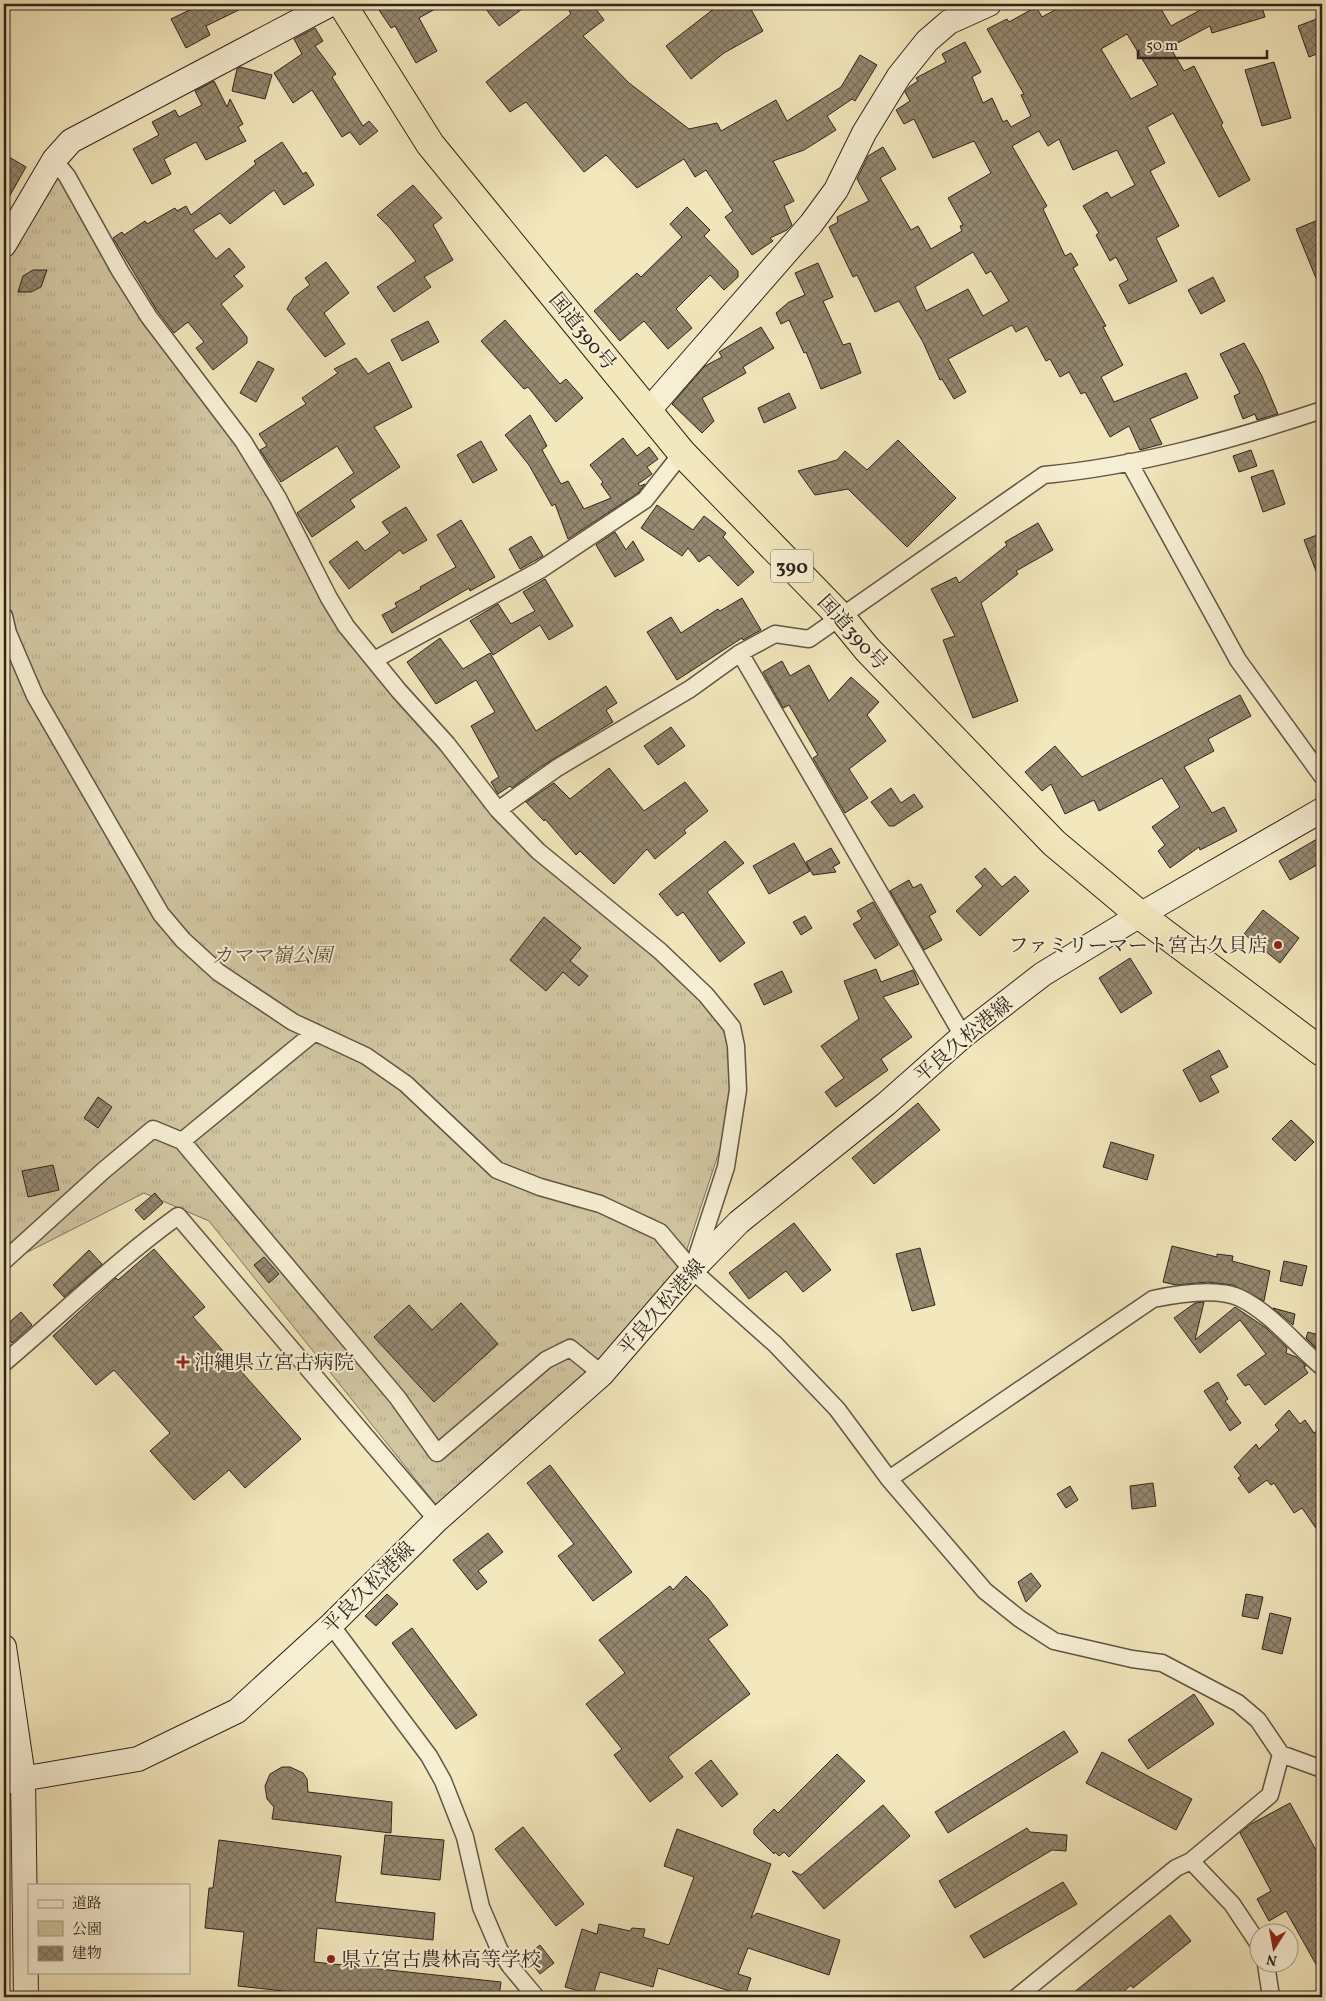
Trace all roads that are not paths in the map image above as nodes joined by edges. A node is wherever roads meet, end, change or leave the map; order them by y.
1 (331, 4) edge
2 (342, 4) edge
3 (989, 4) edge
4 (54, 160) junction
5 (4, 245) edge
6 (648, 410) junction
7 (1322, 410) edge
8 (682, 453) junction
9 (1129, 462) junction
10 (4, 616) edge
11 (840, 616) junction
12 (740, 653) junction
13 (374, 660) junction
14 (1322, 776) edge
15 (498, 810) junction
16 (1322, 810) edge
17 (1140, 915) junction
18 (315, 1032) junction
19 (963, 1036) junction
20 (1322, 1052) edge
21 (182, 1141) junction
22 (4, 1262) edge
23 (692, 1270) junction
24 (4, 1363) edge
25 (1322, 1367) edge
26 (602, 1374) junction
27 (889, 1479) junction
28 (437, 1520) junction
29 (331, 1625) junction
30 (4, 1647) edge
31 (1281, 1754) junction
32 (1322, 1769) edge
33 (13, 1780) edge
34 (1191, 1861) junction
35 (1248, 1928) edge
36 (1268, 1974) edge
37 (26, 1997) edge
38 (536, 1997) edge
39 (1017, 1997) edge
40 (1272, 1997) edge

1 - 4 main road
2 - 6 highway, 国道390号 / 390
3 - 6 main road
4 - 5 main road
4 - 13 street
6 - 8 highway, 国道390号 / 390
7 - 9 street
8 - 11 highway, 国道390号 / 390
8 - 13 street
9 - 11 street
9 - 14 street
10 - 18 street
11 - 12 street
11 - 17 highway, 国道390号 / 390
12 - 15 street
12 - 19 street
13 - 15 street
15 - 23 street
16 - 17 main road, 平良久松港線
17 - 19 main road, 平良久松港線
17 - 20 highway, 国道390号 / 390
18 - 21 street
18 - 23 street
19 - 23 main road, 平良久松港線
21 - 22 street
21 - 26 street
23 - 26 main road, 平良久松港線
23 - 27 street
24 - 28 street
25 - 27 street
26 - 28 main road, 平良久松港線
27 - 31 street
28 - 29 main road, 平良久松港線
29 - 33 main road, 平良久松港線
29 - 38 street
30 - 33 main road
31 - 32 street
31 - 34 street
33 - 37 main road
34 - 35 street
34 - 39 street
36 - 40 street

